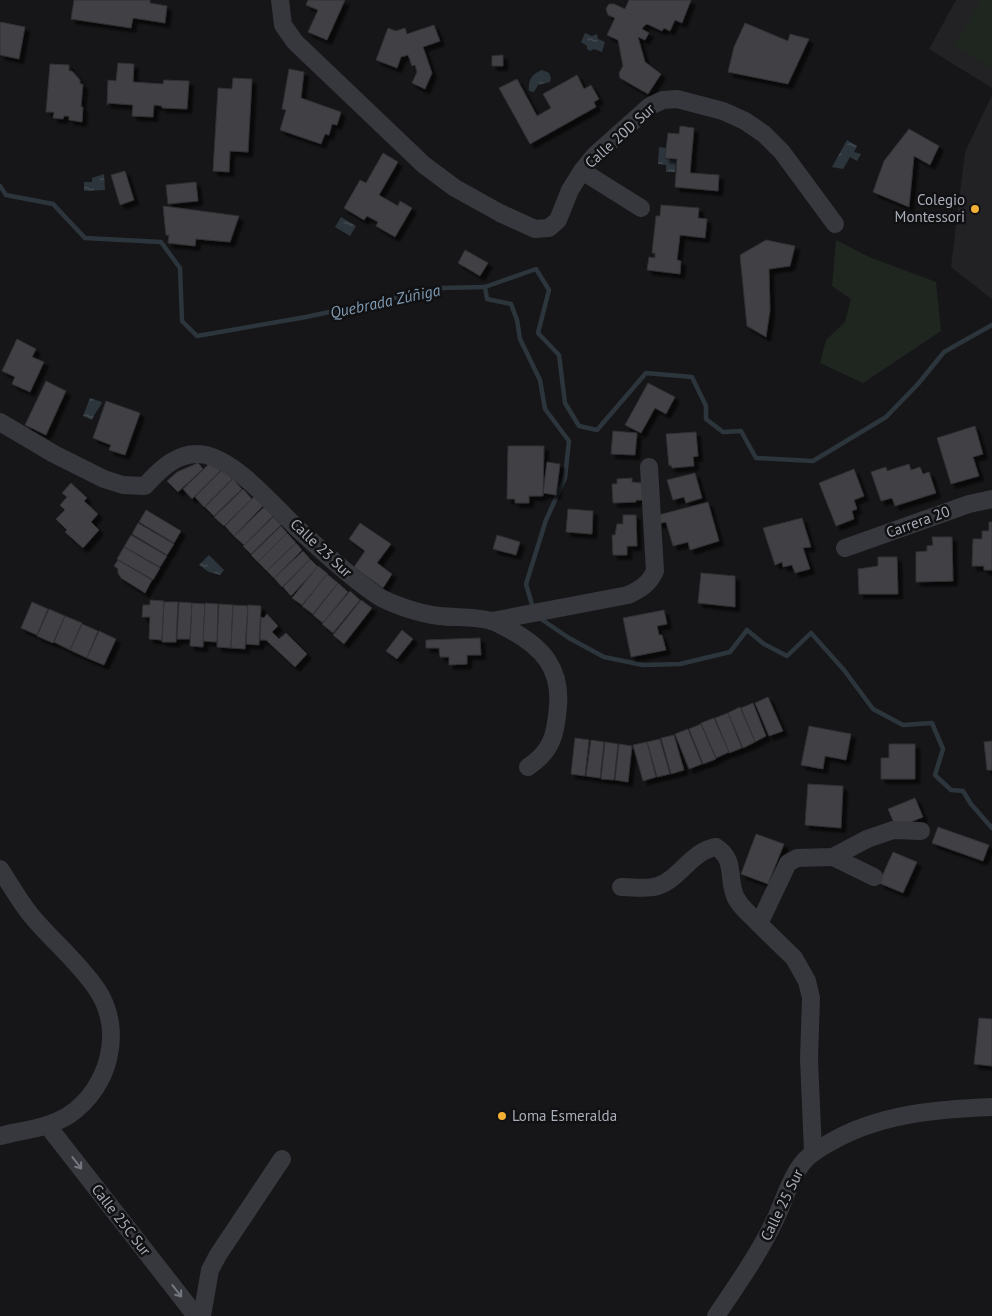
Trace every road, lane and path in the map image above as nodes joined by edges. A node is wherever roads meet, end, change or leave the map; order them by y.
1 (280, 0) edge
2 (582, 171) junction
3 (641, 208) dead end
4 (835, 224) dead end
5 (0, 422) edge
6 (649, 467) dead end
7 (992, 499) edge
8 (845, 548) dead end
9 (492, 621) junction
10 (528, 767) dead end
11 (921, 831) dead end
12 (833, 857) junction
13 (0, 869) edge
14 (874, 877) dead end
15 (621, 887) dead end
16 (759, 924) junction
17 (992, 1107) edge
18 (47, 1125) junction
19 (0, 1136) edge
20 (813, 1152) junction
21 (282, 1159) dead end
22 (196, 1316) edge
23 (202, 1316) edge
24 (716, 1316) edge

1 - 2 street, Calle 20D Sur
2 - 3 street
2 - 4 street, Calle 20D Sur
5 - 9 street, Calle 23 Sur
6 - 9 street
7 - 8 street, Carrera 20
9 - 10 street, Calle 23 Sur
11 - 12 street
12 - 14 street
12 - 16 street
13 - 18 street
15 - 16 street
16 - 20 street
17 - 20 street, Calle 25 Sur
18 - 19 street
18 -> 22 street, Calle 25C Sur
20 - 24 street, Calle 25 Sur
21 - 23 street

